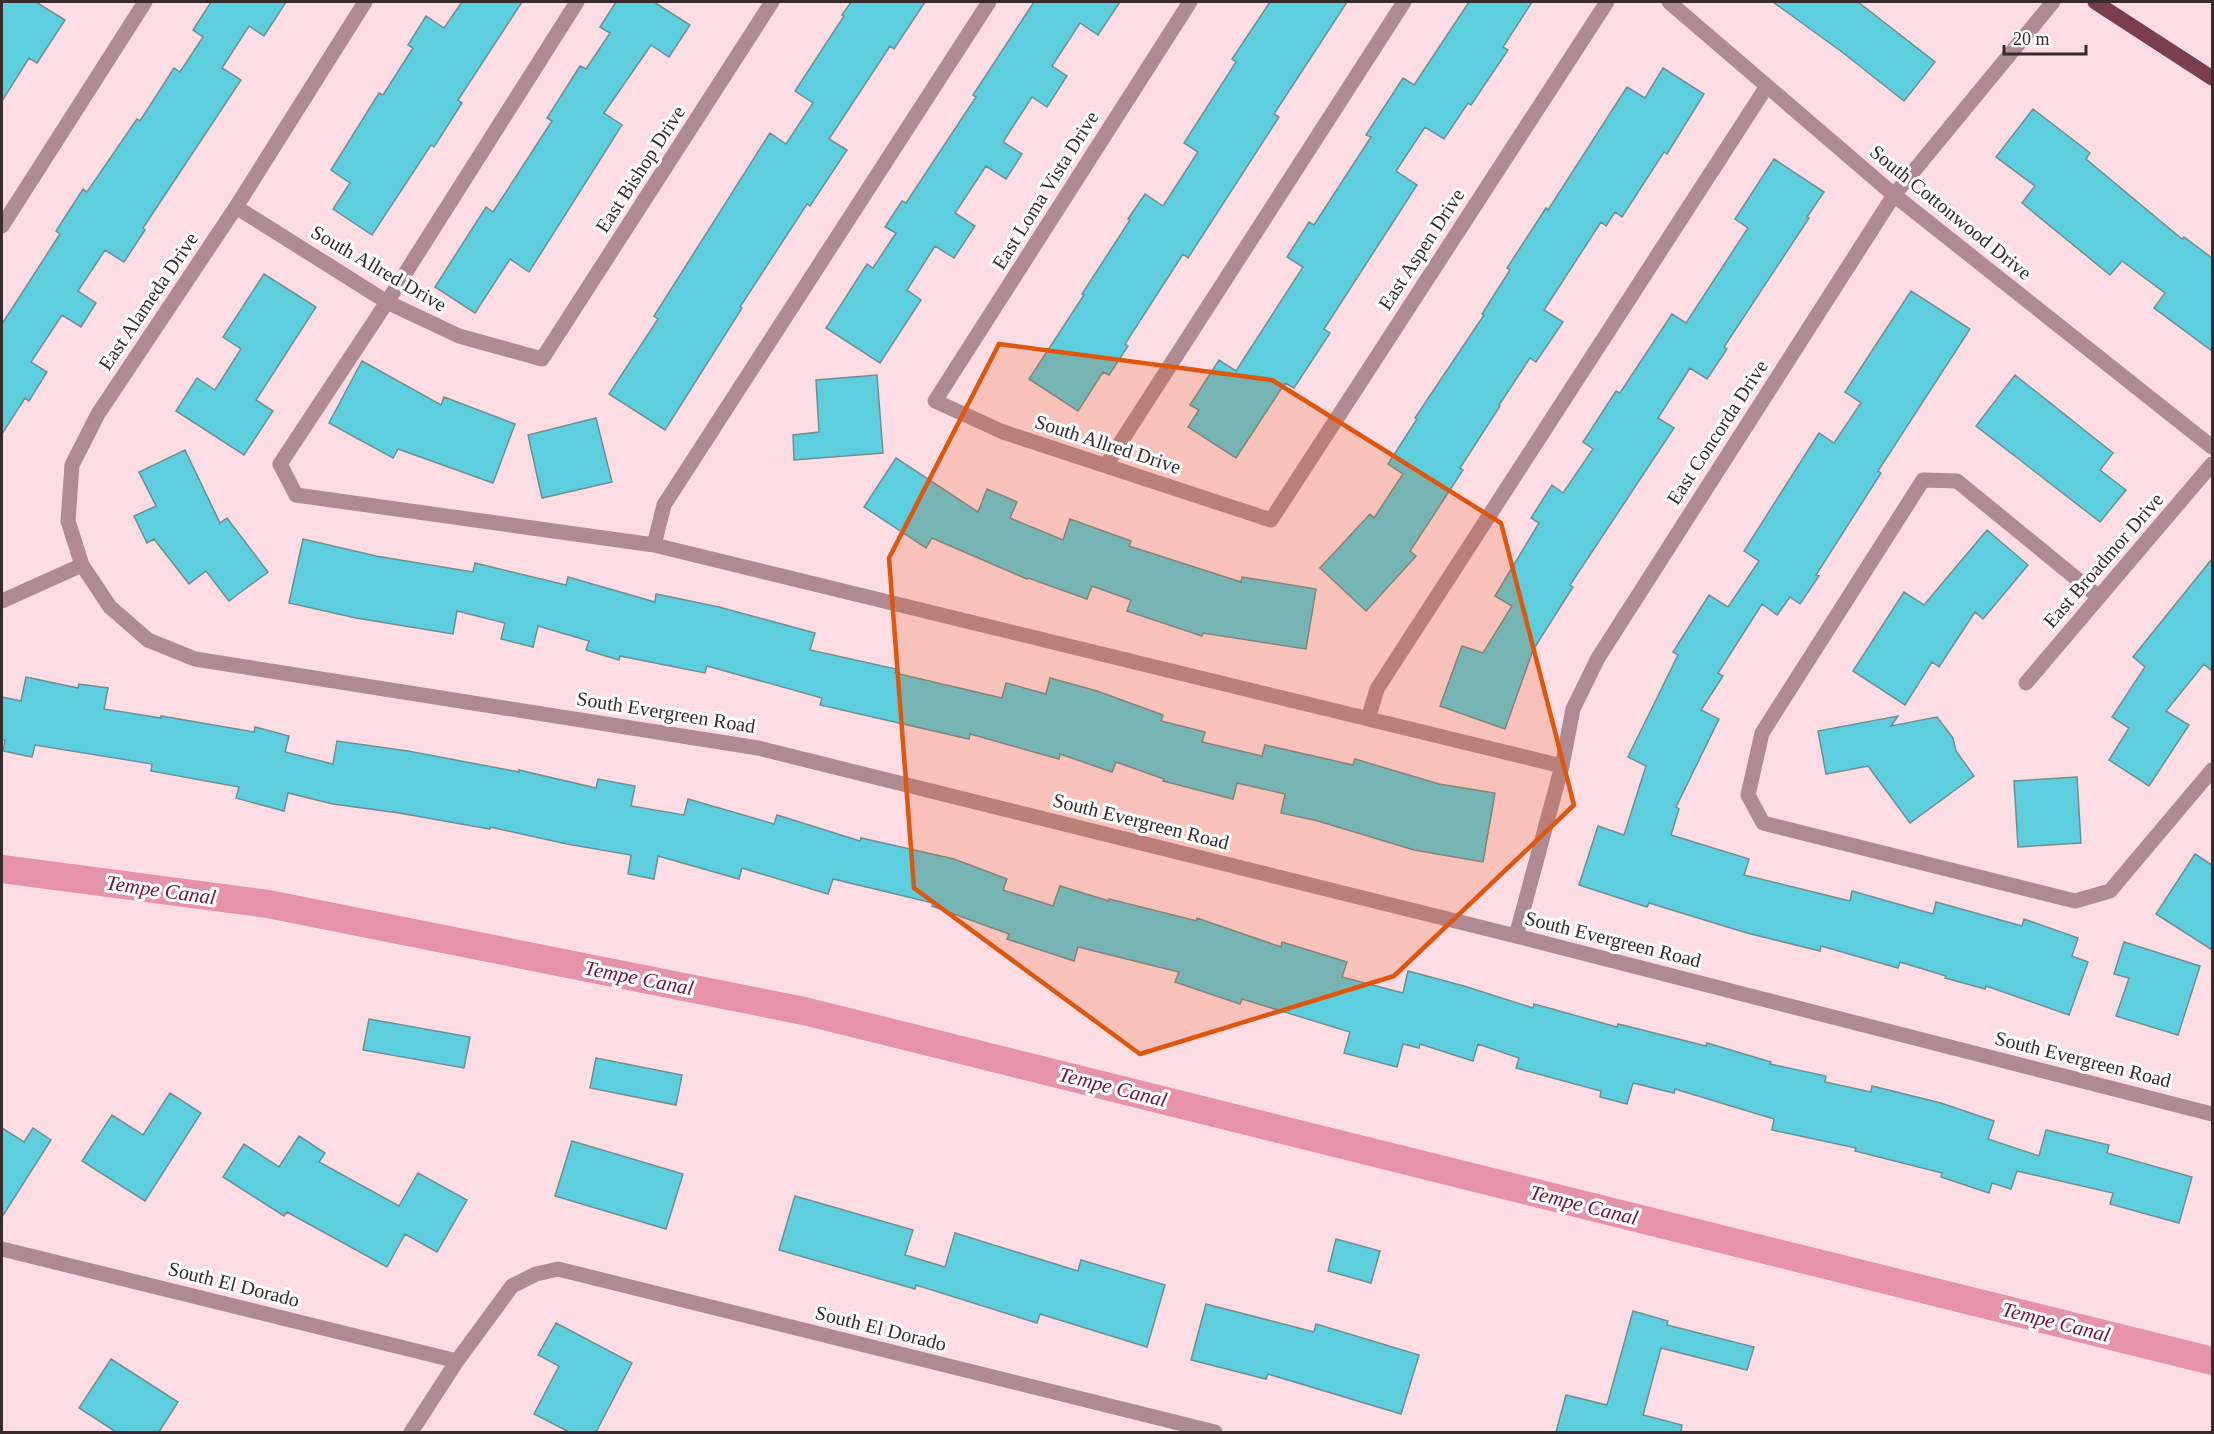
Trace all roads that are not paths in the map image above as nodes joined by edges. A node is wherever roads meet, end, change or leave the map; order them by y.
1 (145, 2) edge
2 (365, 2) edge
3 (577, 2) edge
4 (772, 2) edge
5 (989, 2) edge
6 (1190, 2) edge
7 (1404, 2) edge
8 (1607, 2) edge
9 (1669, 2) edge
10 (2053, 2) edge
11 (2095, 2) edge
12 (2212, 78) edge
13 (1767, 86) junction
14 (1894, 195) junction
15 (236, 207) junction
16 (2, 226) edge
17 (387, 302) junction
18 (542, 359) joint
19 (935, 401) joint
20 (2212, 447) edge
21 (2212, 464) edge
22 (1106, 465) junction
23 (1271, 520) joint
24 (654, 545) junction
25 (82, 565) junction
26 (2099, 597) junction
27 (2, 601) edge
28 (2026, 683) dead end
29 (1368, 719) junction
30 (1562, 766) junction
31 (2212, 771) edge
32 (1516, 936) junction
33 (2212, 1114) edge
34 (2, 1249) edge
35 (457, 1361) junction
36 (411, 1432) edge
37 (1215, 1432) edge

1 - 16 street
2 - 15 street, East Alameda Drive
3 - 17 street
4 - 18 street, East Bishop Drive
5 - 24 street
6 - 19 street, East Loma Vista Drive
7 - 22 street
8 - 23 street, East Aspen Drive
9 - 13 street, South Cottonwood Drive
10 - 14 street, East Concorda Drive
11 - 12 main road
13 - 14 street, South Cottonwood Drive
13 - 29 street
14 - 20 street, South Cottonwood Drive
14 - 30 street, East Concorda Drive
15 - 17 street, South Allred Drive
15 - 25 street, East Alameda Drive
17 - 18 street, South Allred Drive
17 - 24 street
19 - 22 street, South Allred Drive
21 - 26 street, East Broadmor Drive
22 - 23 street, South Allred Drive
24 - 29 street
25 - 27 street
25 - 32 street, South Evergreen Road
26 - 28 street, East Broadmor Drive
26 - 31 street
29 - 30 street
30 - 32 street, East Concorda Drive
32 - 33 street, South Evergreen Road
34 - 35 street, South El Dorado
35 - 36 street
35 - 37 street, South El Dorado

